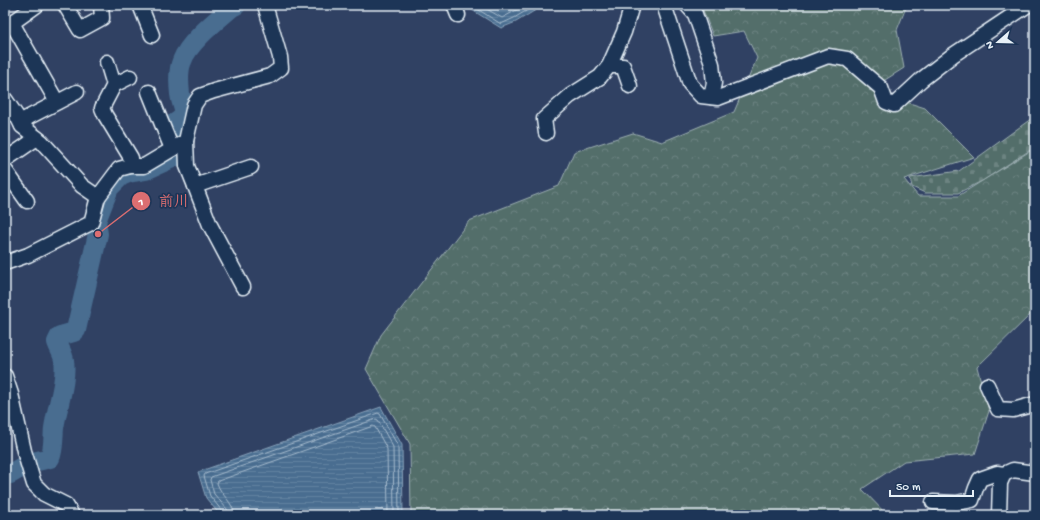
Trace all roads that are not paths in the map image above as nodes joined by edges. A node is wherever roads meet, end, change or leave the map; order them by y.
1 (37, 5) edge
2 (65, 5) edge
3 (101, 5) edge
4 (140, 5) edge
5 (265, 5) edge
6 (632, 5) edge
7 (664, 5) edge
8 (687, 5) edge
9 (1028, 5) edge
10 (8, 26) edge
11 (152, 35) dead end
12 (107, 62) dead end
13 (609, 66) junction
14 (130, 77) dead end
15 (114, 85) junction
16 (630, 86) dead end
17 (77, 92) dead end
18 (149, 92) dead end
19 (711, 97) junction
20 (5, 99) edge
21 (57, 102) junction
22 (22, 126) junction
23 (546, 133) dead end
24 (37, 138) junction
25 (186, 141) junction
26 (172, 149) junction
27 (6, 160) edge
28 (130, 166) junction
29 (251, 168) dead end
30 (194, 186) junction
31 (98, 197) junction
32 (27, 201) dead end
33 (5, 263) edge
34 (243, 287) dead end
35 (5, 376) edge
36 (987, 385) dead end
37 (8, 396) edge
38 (1035, 404) edge
39 (1035, 473) edge
40 (1004, 474) junction
41 (934, 502) dead end
42 (72, 515) edge
43 (999, 515) edge

1 - 10 street
2 - 3 street
4 - 11 street
5 - 25 street
6 - 13 street
7 - 19 street
8 - 19 street
9 - 19 street
10 - 21 street
12 - 15 street
13 - 16 street
13 - 23 street
14 - 15 street
15 - 28 street
17 - 21 street
18 - 26 street
20 - 22 street
21 - 22 street
22 - 24 street
24 - 27 street
24 - 31 street
25 - 26 street
25 - 30 street
26 - 28 street
27 - 32 street
28 - 31 street
29 - 30 street
30 - 34 street
31 - 33 street
35 - 37 street
36 - 38 street
37 - 42 street
39 - 40 street
40 - 41 street
40 - 43 street

